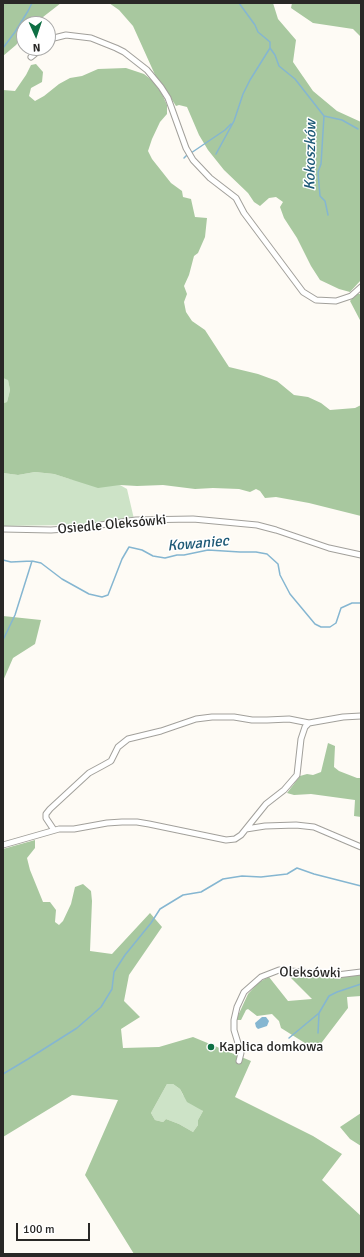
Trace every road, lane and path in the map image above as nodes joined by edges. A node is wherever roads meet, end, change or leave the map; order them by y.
1 (56, 38) edge
2 (361, 287) edge
3 (3, 529) edge
4 (361, 555) edge
5 (361, 716) edge
6 (309, 723) junction
7 (246, 829) junction
8 (54, 830) junction
9 (3, 845) edge
10 (361, 847) edge
11 (361, 972) edge
12 (239, 1061) dead end

1 - 2 street
3 - 4 street, Osiedle Oleksówki
5 - 6 street
6 - 7 street
6 - 8 street
7 - 8 street
7 - 10 street
8 - 9 street
11 - 12 street, Oleksówki

